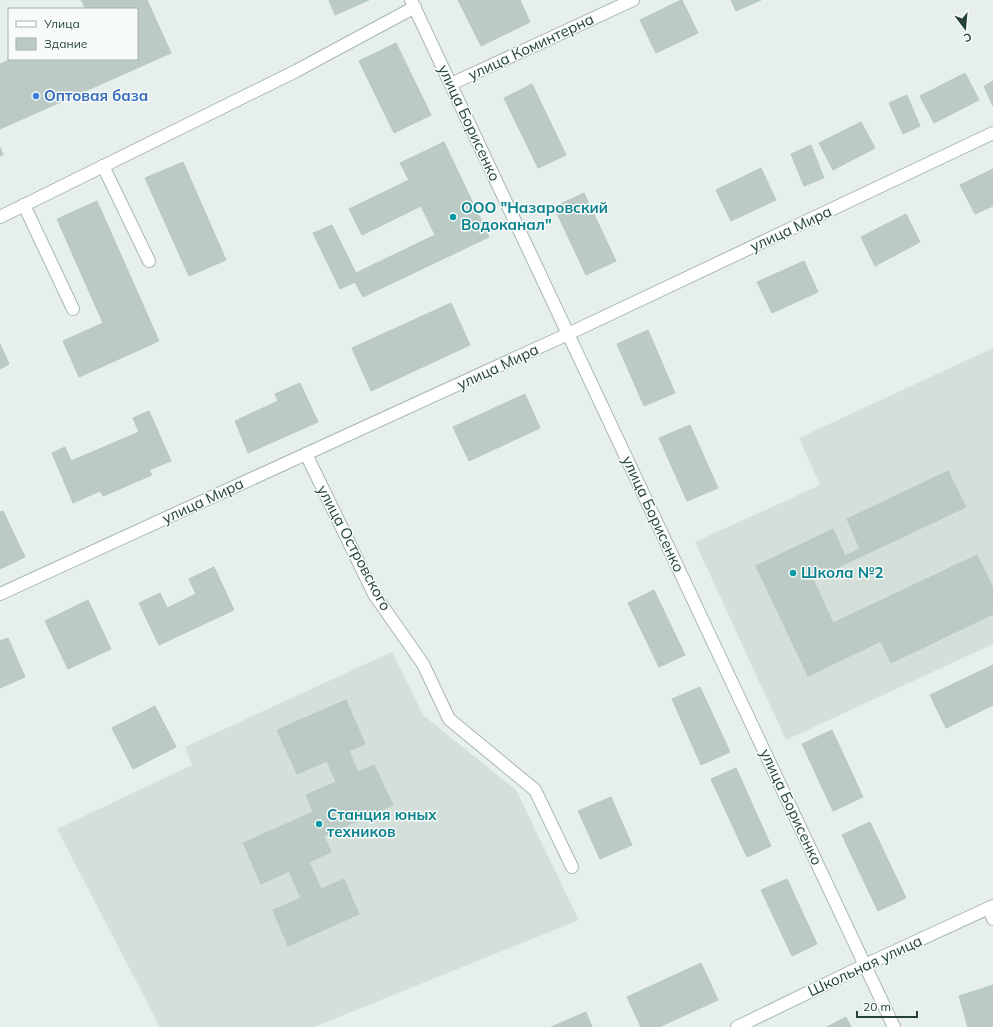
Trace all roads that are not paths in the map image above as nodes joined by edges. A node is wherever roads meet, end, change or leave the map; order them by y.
1 (633, 0) edge
2 (413, 4) edge
3 (451, 84) junction
4 (993, 133) edge
5 (103, 166) junction
6 (24, 205) junction
7 (0, 217) edge
8 (149, 261) dead end
9 (73, 309) dead end
10 (568, 334) junction
11 (306, 454) junction
12 (0, 594) edge
13 (572, 867) dead end
14 (991, 907) edge
15 (993, 920) edge
16 (865, 964) junction
17 (737, 1027) edge
18 (894, 1027) edge

1 - 3 street, улица Коминтерна
2 - 3 street, улица Борисенко
2 - 5 street
3 - 10 street, улица Борисенко
4 - 10 street, улица Мира
5 - 6 street
5 - 8 street
6 - 7 street
6 - 9 street
10 - 11 street, улица Мира
10 - 16 street, улица Борисенко
11 - 12 street, улица Мира
11 - 13 street, улица Островского
14 - 15 street
14 - 16 street, Школьная улица
16 - 17 street, Школьная улица
16 - 18 street, улица Борисенко

